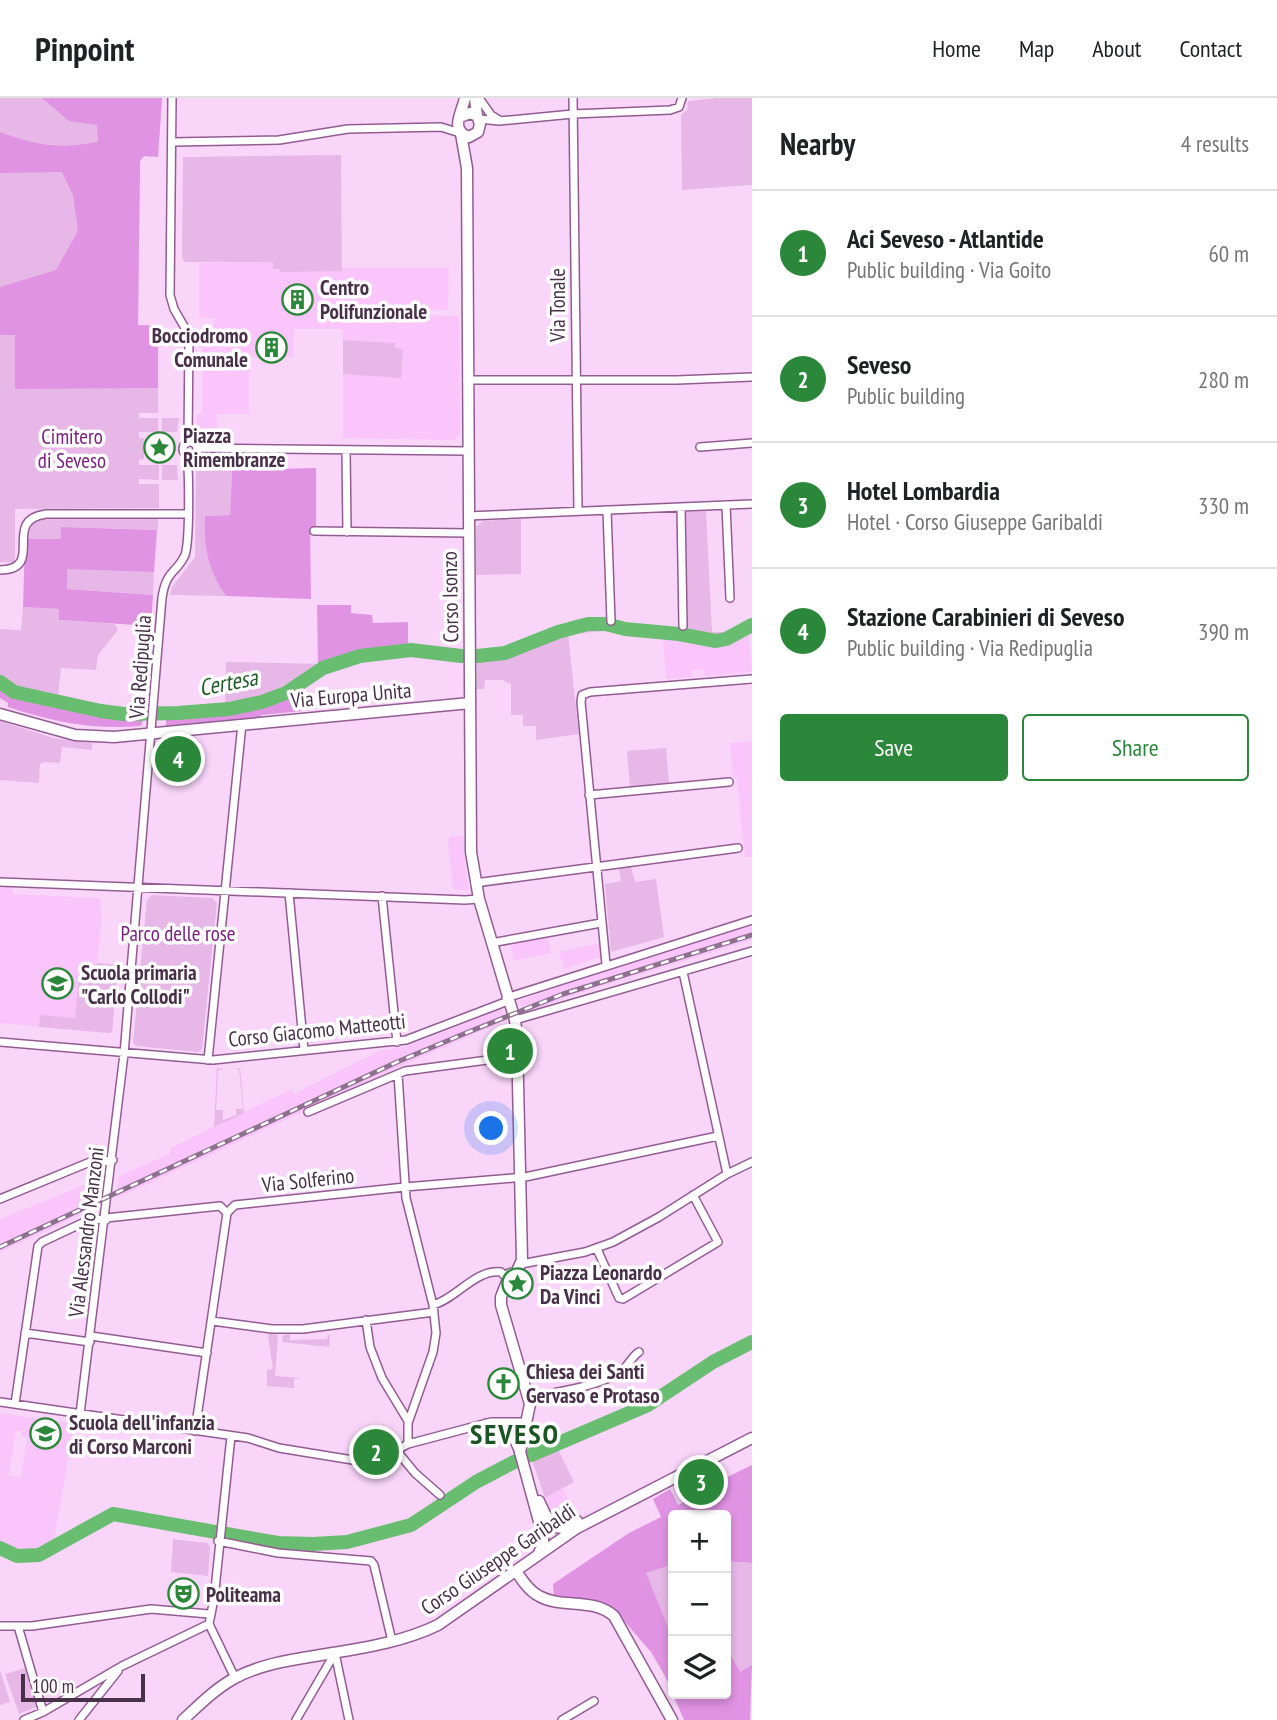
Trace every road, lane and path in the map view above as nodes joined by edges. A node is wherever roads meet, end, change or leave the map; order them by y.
1 (172, 98) edge
2 (465, 98) edge
3 (477, 98) edge
4 (573, 98) edge
5 (682, 98) edge
6 (573, 114) junction
7 (459, 118) junction
8 (499, 121) junction
9 (478, 125) junction
10 (442, 127) junction
11 (460, 133) junction
12 (172, 142) junction
13 (467, 168) junction
14 (752, 377) edge
15 (467, 380) junction
16 (575, 380) junction
17 (188, 442) junction
18 (752, 443) edge
19 (700, 447) dead end
20 (197, 448) junction
21 (346, 450) junction
22 (467, 451) junction
23 (187, 455) junction
24 (752, 504) edge
25 (726, 505) junction
26 (681, 507) junction
27 (607, 510) junction
28 (578, 511) junction
29 (187, 514) junction
30 (468, 516) junction
31 (314, 531) dead end
32 (347, 532) junction
33 (468, 533) junction
34 (0, 570) edge
35 (730, 598) dead end
36 (611, 621) dead end
37 (683, 626) dead end
38 (752, 679) edge
39 (470, 703) junction
40 (0, 714) edge
41 (242, 724) junction
42 (152, 733) junction
43 (729, 782) dead end
44 (589, 795) junction
45 (738, 848) dead end
46 (596, 867) junction
47 (0, 881) edge
48 (475, 883) junction
49 (139, 887) junction
50 (225, 891) junction
51 (289, 893) junction
52 (383, 896) junction
53 (479, 899) junction
54 (752, 920) edge
55 (601, 923) junction
56 (491, 943) junction
57 (752, 951) edge
58 (606, 964) junction
59 (683, 972) junction
60 (507, 999) junction
61 (515, 1020) junction
62 (0, 1042) edge
63 (397, 1042) junction
64 (304, 1050) junction
65 (124, 1054) junction
66 (518, 1056) junction
67 (208, 1060) junction
68 (398, 1074) junction
69 (308, 1112) dead end
70 (718, 1136) junction
71 (113, 1160) junction
72 (752, 1162) edge
73 (727, 1174) junction
74 (520, 1177) junction
75 (405, 1187) junction
76 (693, 1195) junction
77 (0, 1199) edge
78 (227, 1213) junction
79 (106, 1219) junction
80 (597, 1249) junction
81 (516, 1273) junction
82 (433, 1309) junction
83 (366, 1320) junction
84 (212, 1321) junction
85 (25, 1333) junction
86 (90, 1339) junction
87 (639, 1352) dead end
88 (207, 1353) junction
89 (0, 1402) edge
90 (529, 1403) junction
91 (15, 1404) junction
92 (80, 1414) junction
93 (408, 1423) junction
94 (501, 1425) junction
95 (195, 1431) junction
96 (524, 1433) junction
97 (231, 1436) junction
98 (752, 1438) edge
99 (408, 1444) junction
100 (396, 1450) junction
101 (523, 1458) junction
102 (440, 1495) dead end
103 (622, 1504) junction
104 (553, 1527) junction
105 (542, 1533) junction
106 (218, 1539) junction
107 (556, 1542) junction
108 (536, 1557) junction
109 (516, 1571) junction
110 (209, 1614) junction
111 (209, 1624) junction
112 (0, 1626) edge
113 (18, 1626) junction
114 (392, 1641) junction
115 (335, 1653) junction
116 (122, 1666) junction
117 (235, 1678) junction
118 (594, 1701) dead end
119 (43, 1712) junction
120 (24, 1720) edge
121 (79, 1720) edge
122 (183, 1720) edge
123 (296, 1720) edge
124 (349, 1720) edge
125 (562, 1720) edge
126 (672, 1720) edge

1 - 12 street, Via Redipuglia
2 - 7 street
3 - 8 street
3 - 9 street, Corso Isonzo
4 - 6 street, Via Tonale
5 - 6 street
6 - 8 street
6 - 16 street, Via Tonale
7 - 9 street
7 - 10 street
7 - 11 street
8 - 9 street
9 - 11 street
9 - 13 street, Corso Isonzo
10 - 11 street
10 - 12 street
11 - 13 street, Corso Isonzo
12 - 17 street, Via Redipuglia
13 - 15 street, Corso Isonzo
14 - 16 street
15 - 16 street
15 - 22 street, Corso Isonzo
16 - 28 street, Via Tonale
17 - 20 street
17 - 23 street, Via Redipuglia
18 - 19 street
20 - 21 street
20 - 23 street
21 - 22 street
21 - 32 street
22 - 30 street, Corso Isonzo
23 - 29 street, Via Redipuglia
24 - 25 street
25 - 26 street
25 - 35 street
26 - 27 street
26 - 37 street
27 - 28 street
27 - 36 street
28 - 30 street
29 - 34 street
29 - 42 street, Via Redipuglia
30 - 33 street, Corso Isonzo
31 - 32 street
32 - 33 street
33 - 39 street, Corso Isonzo
38 - 44 street
39 - 41 street, Via Europa Unita
39 - 48 street, Corso Isonzo
40 - 42 street, Via Europa Unita
41 - 42 street, Via Europa Unita
41 - 50 street
42 - 49 street, Via Redipuglia
43 - 44 street
44 - 46 street
45 - 46 street
46 - 48 street
46 - 55 street
47 - 49 street
48 - 53 street, Corso Isonzo
49 - 50 street
49 - 65 street, Via Redipuglia
50 - 51 street
50 - 67 street
51 - 52 street
51 - 64 street
52 - 53 street
52 - 63 street
53 - 56 street, Corso Isonzo
54 - 58 street, Corso Giacomo Matteotti
55 - 56 street
55 - 58 street
56 - 60 street, Corso Isonzo
57 - 59 street
58 - 60 street, Corso Giacomo Matteotti
59 - 61 street
59 - 70 street
60 - 61 street, Corso Isonzo
60 - 63 street, Corso Giacomo Matteotti
61 - 66 street, Corso Isonzo
62 - 65 street, Corso Giacomo Matteotti
63 - 64 street, Corso Giacomo Matteotti
64 - 67 street, Corso Giacomo Matteotti
65 - 67 street, Corso Giacomo Matteotti
65 - 71 street, Via Alessandro Manzoni
66 - 68 street
66 - 74 street, Corso Isonzo
68 - 69 street
68 - 75 street
70 - 73 street
70 - 74 street, Via Solferino
71 - 77 street
71 - 79 street, Via Alessandro Manzoni
72 - 73 street
73 - 76 street
74 - 75 street, Via Solferino
74 - 81 street, Corso Isonzo
75 - 78 street, Via Solferino
75 - 82 street
76 - 80 street
76 - 80 street
78 - 79 street, Via Solferino
78 - 84 street
79 - 85 street
79 - 86 street, Via Alessandro Manzoni
80 - 81 street
81 - 82 street
81 - 90 street
82 - 83 street
82 - 93 street
83 - 84 street
83 - 93 street
84 - 88 street
85 - 86 street
85 - 91 street
86 - 88 street
86 - 92 street, Via Alessandro Manzoni
87 - 90 street
88 - 95 street
89 - 91 street
90 - 94 street
90 - 96 street
91 - 92 street
92 - 95 street
93 - 99 street
94 - 96 street
94 - 99 street
94 - 101 street
95 - 97 street
96 - 101 street
97 - 100 street
97 - 106 street
98 - 103 street, Corso Giuseppe Garibaldi
99 - 100 street
100 - 102 street
101 - 104 street
101 - 105 street
103 - 104 street
103 - 107 street, Corso Giuseppe Garibaldi
104 - 107 street
105 - 107 street
105 - 108 street
106 - 110 street
106 - 114 street
107 - 108 street, Corso Giuseppe Garibaldi
108 - 109 street, Corso Giuseppe Garibaldi
109 - 114 street, Corso Giuseppe Garibaldi
109 - 126 street
110 - 111 street
110 - 113 street
111 - 116 street
111 - 117 street
112 - 113 street
113 - 119 street
114 - 115 street, Corso Giuseppe Garibaldi
115 - 117 street, Corso Giuseppe Garibaldi
115 - 123 street
115 - 124 street
116 - 119 street
116 - 121 street
117 - 122 street, Corso Giuseppe Garibaldi
118 - 125 street
119 - 120 street

